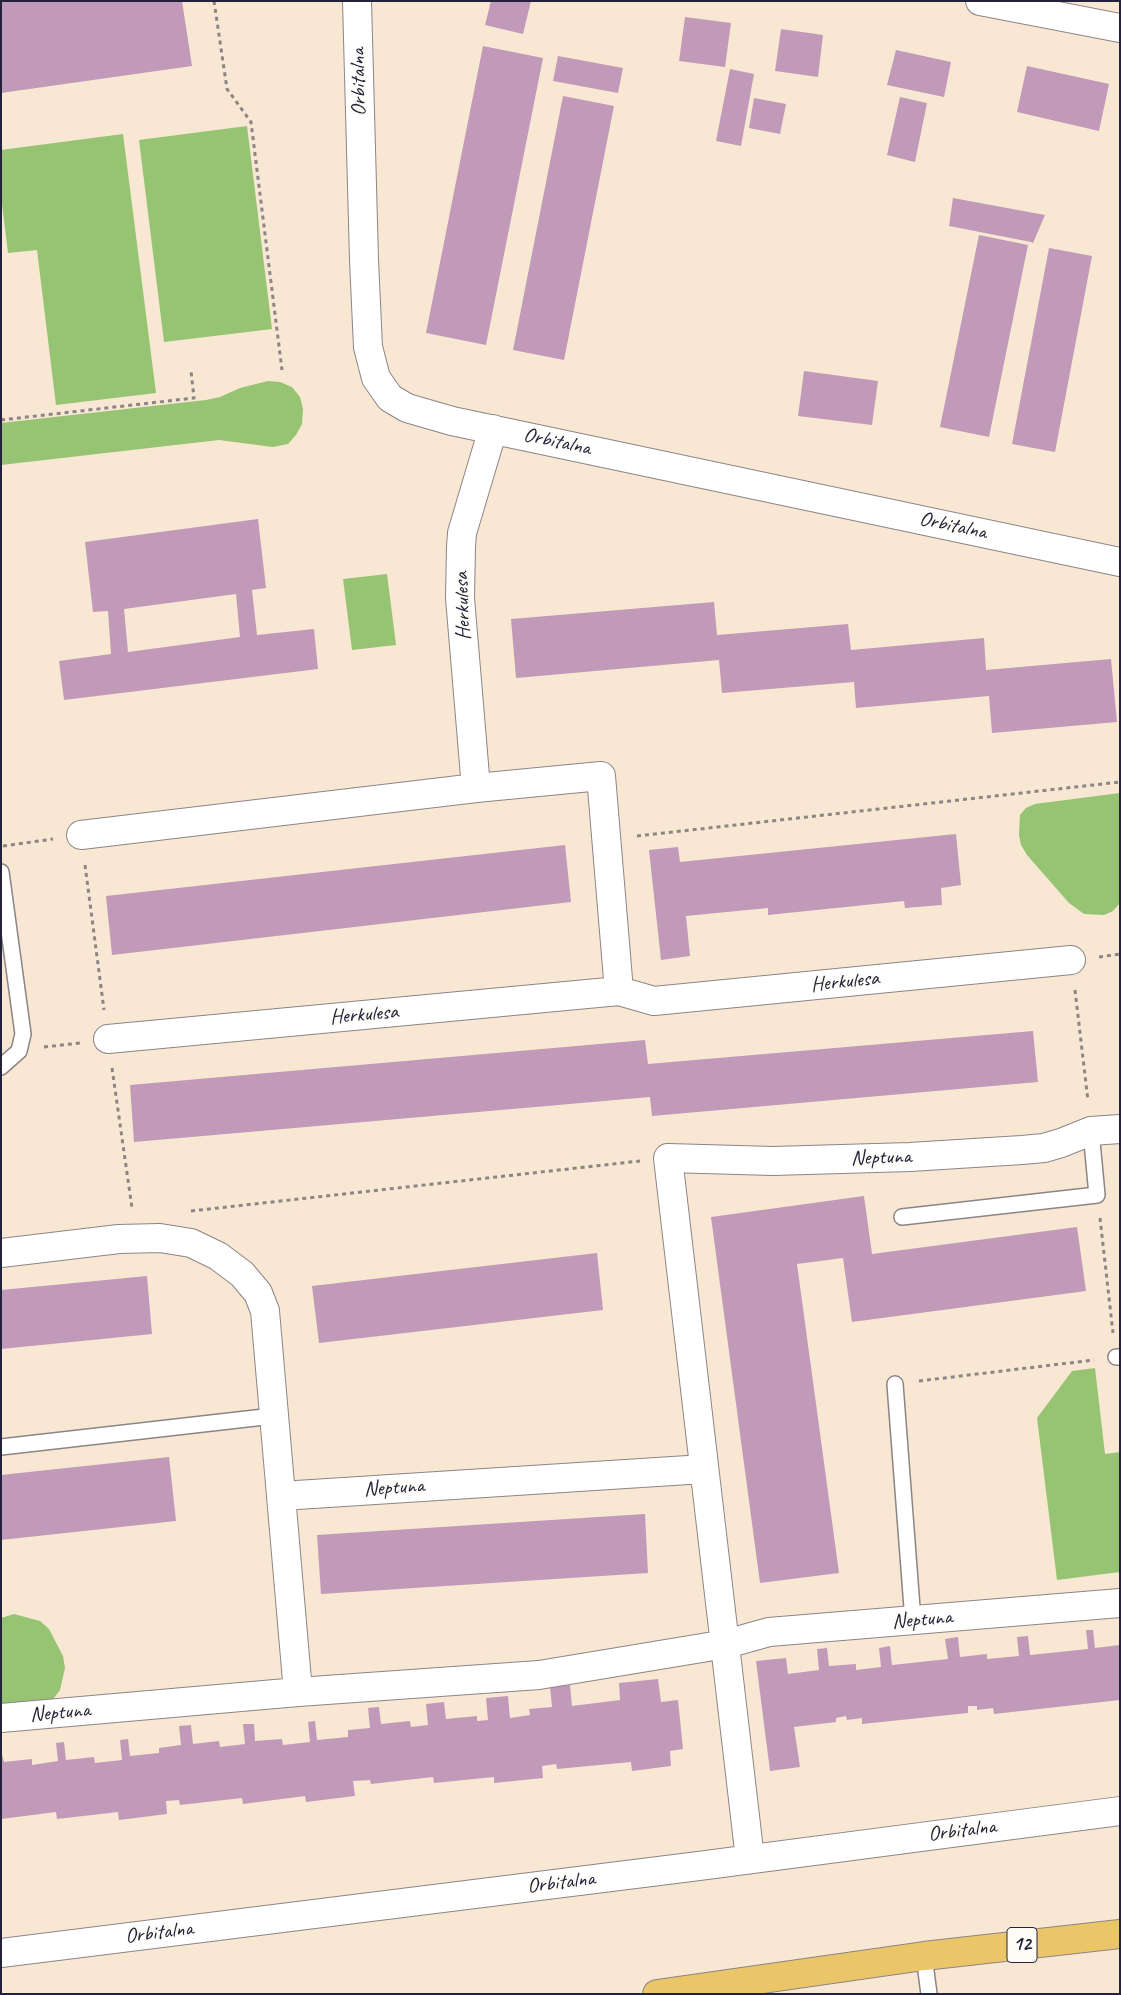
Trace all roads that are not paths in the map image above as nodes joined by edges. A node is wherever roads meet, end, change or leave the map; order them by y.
1 (357, 1) edge
2 (980, 1) edge
3 (1120, 28) edge
4 (493, 429) junction
5 (1120, 562) edge
6 (476, 788) junction
7 (81, 835) road end
8 (1, 872) edge
9 (1071, 960) road end
10 (619, 990) junction
11 (108, 1039) road end
12 (1, 1067) edge
13 (1120, 1128) edge
14 (1091, 1131) junction
15 (902, 1217) dead end
16 (1, 1253) edge
17 (895, 1384) road end
18 (274, 1416) junction
19 (1, 1447) edge
20 (704, 1468) junction
21 (281, 1496) junction
22 (1120, 1603) edge
23 (913, 1621) junction
24 (726, 1644) junction
25 (298, 1692) junction
26 (1, 1718) edge
27 (1120, 1811) edge
28 (750, 1859) junction
29 (1120, 1934) edge
30 (1, 1953) edge
31 (924, 1956) junction
32 (657, 1994) edge
33 (929, 1994) edge

1 - 4 street, Orbitalna
2 - 3 street
4 - 5 street, Orbitalna
4 - 6 street, Herkulesa
6 - 7 street
6 - 10 street
8 - 12 lane
9 - 10 street, Herkulesa
10 - 11 street, Herkulesa
13 - 14 street, Neptuna
14 - 15 lane
14 - 20 street, Neptuna
16 - 18 street
17 - 23 lane
18 - 19 lane
18 - 21 street
20 - 21 street, Neptuna
20 - 24 street
21 - 25 street
22 - 23 street, Neptuna
23 - 24 street, Neptuna
24 - 25 street, Neptuna
24 - 28 street
25 - 26 street, Neptuna
27 - 28 street, Orbitalna
28 - 30 street, Orbitalna
29 - 31 main road, 12
31 - 32 main road, 12
31 - 33 lane

